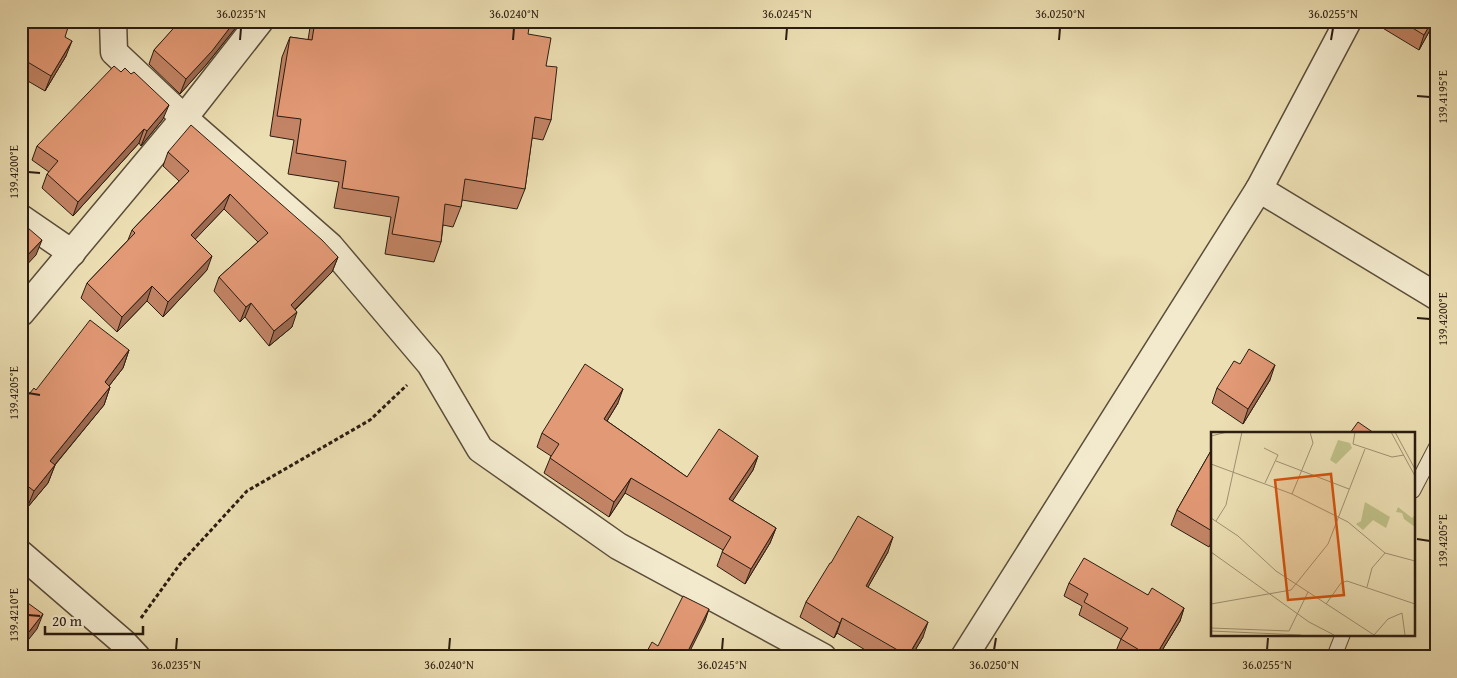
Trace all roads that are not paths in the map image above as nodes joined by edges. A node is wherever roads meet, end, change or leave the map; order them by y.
1 (112, 21) edge
2 (260, 21) edge
3 (1348, 21) edge
4 (184, 118) junction
5 (1259, 189) junction
6 (21, 218) edge
7 (72, 253) junction
8 (1436, 296) edge
9 (21, 313) edge
10 (1436, 447) edge
11 (1414, 489) edge
12 (21, 554) edge
13 (1342, 636) edge
14 (130, 649) edge
15 (823, 657) edge
16 (964, 657) edge
17 (1334, 657) edge

1 - 4 street
2 - 4 street
3 - 5 street
4 - 7 street
4 - 15 street
5 - 8 street
5 - 16 street
6 - 7 street
7 - 9 street
10 - 11 lane
12 - 14 street
13 - 17 lane

